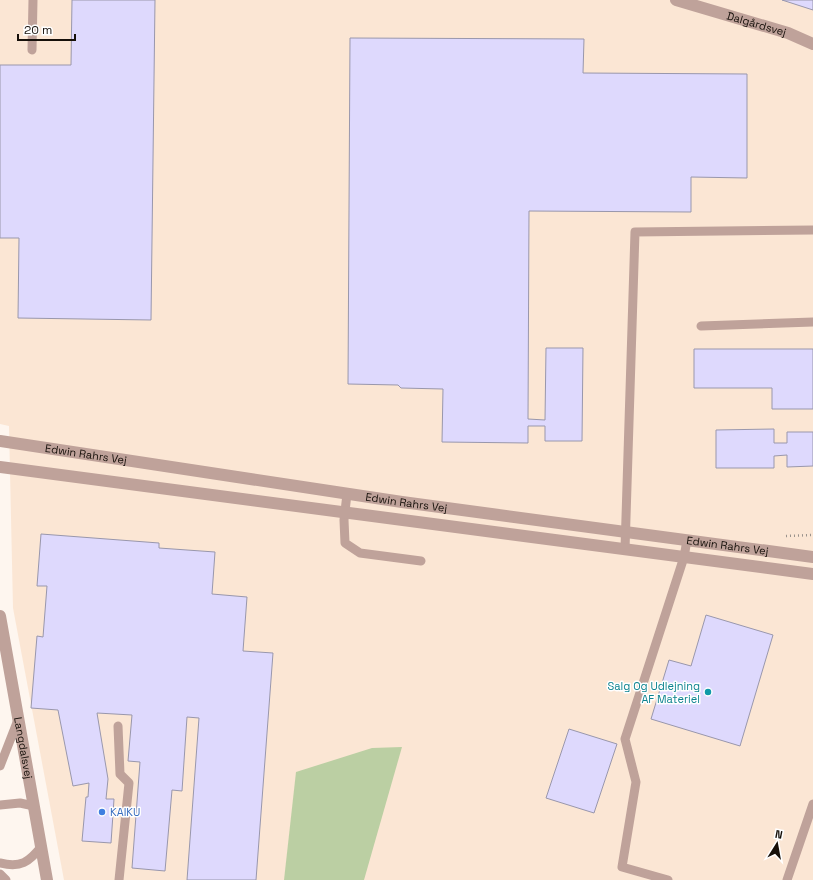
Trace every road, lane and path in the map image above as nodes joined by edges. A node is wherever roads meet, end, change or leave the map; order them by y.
1 (33, 0) edge
2 (676, 0) edge
3 (706, 4) edge
4 (813, 44) edge
5 (32, 50) dead end
6 (813, 230) edge
7 (813, 322) edge
8 (701, 326) dead end
9 (0, 441) edge
10 (0, 467) edge
11 (348, 494) junction
12 (345, 512) junction
13 (626, 532) junction
14 (687, 540) junction
15 (625, 549) junction
16 (684, 557) junction
17 (813, 557) edge
18 (421, 561) dead end
19 (813, 574) edge
20 (0, 616) edge
21 (18, 720) junction
22 (118, 726) dead end
23 (0, 766) edge
24 (813, 804) edge
25 (0, 805) edge
26 (34, 806) junction
27 (42, 847) junction
28 (0, 863) edge
29 (0, 874) edge
30 (6, 880) edge
31 (47, 880) edge
32 (119, 880) edge
33 (668, 880) edge
34 (787, 880) edge

1 - 5 lane
2 - 3 street, Dalgårdsvej
3 - 4 street, Dalgårdsvej
6 - 13 lane
7 - 8 lane
9 - 11 street, Edwin Rahrs Vej
10 - 12 street, Edwin Rahrs Vej
11 - 12 lane
11 - 13 street, Edwin Rahrs Vej
12 - 15 street, Edwin Rahrs Vej
12 - 18 lane
13 - 14 street, Edwin Rahrs Vej
13 - 15 lane
14 - 16 lane
14 - 17 street, Edwin Rahrs Vej
15 - 16 street, Edwin Rahrs Vej
16 - 19 street, Edwin Rahrs Vej
16 - 33 lane
20 - 21 street, Langdalsvej
21 - 23 lane
21 - 26 street, Langdalsvej
22 - 32 lane
24 - 34 lane
25 - 26 lane
26 - 27 street, Langdalsvej
27 - 28 lane
27 - 31 street, Langdalsvej
29 - 30 lane

